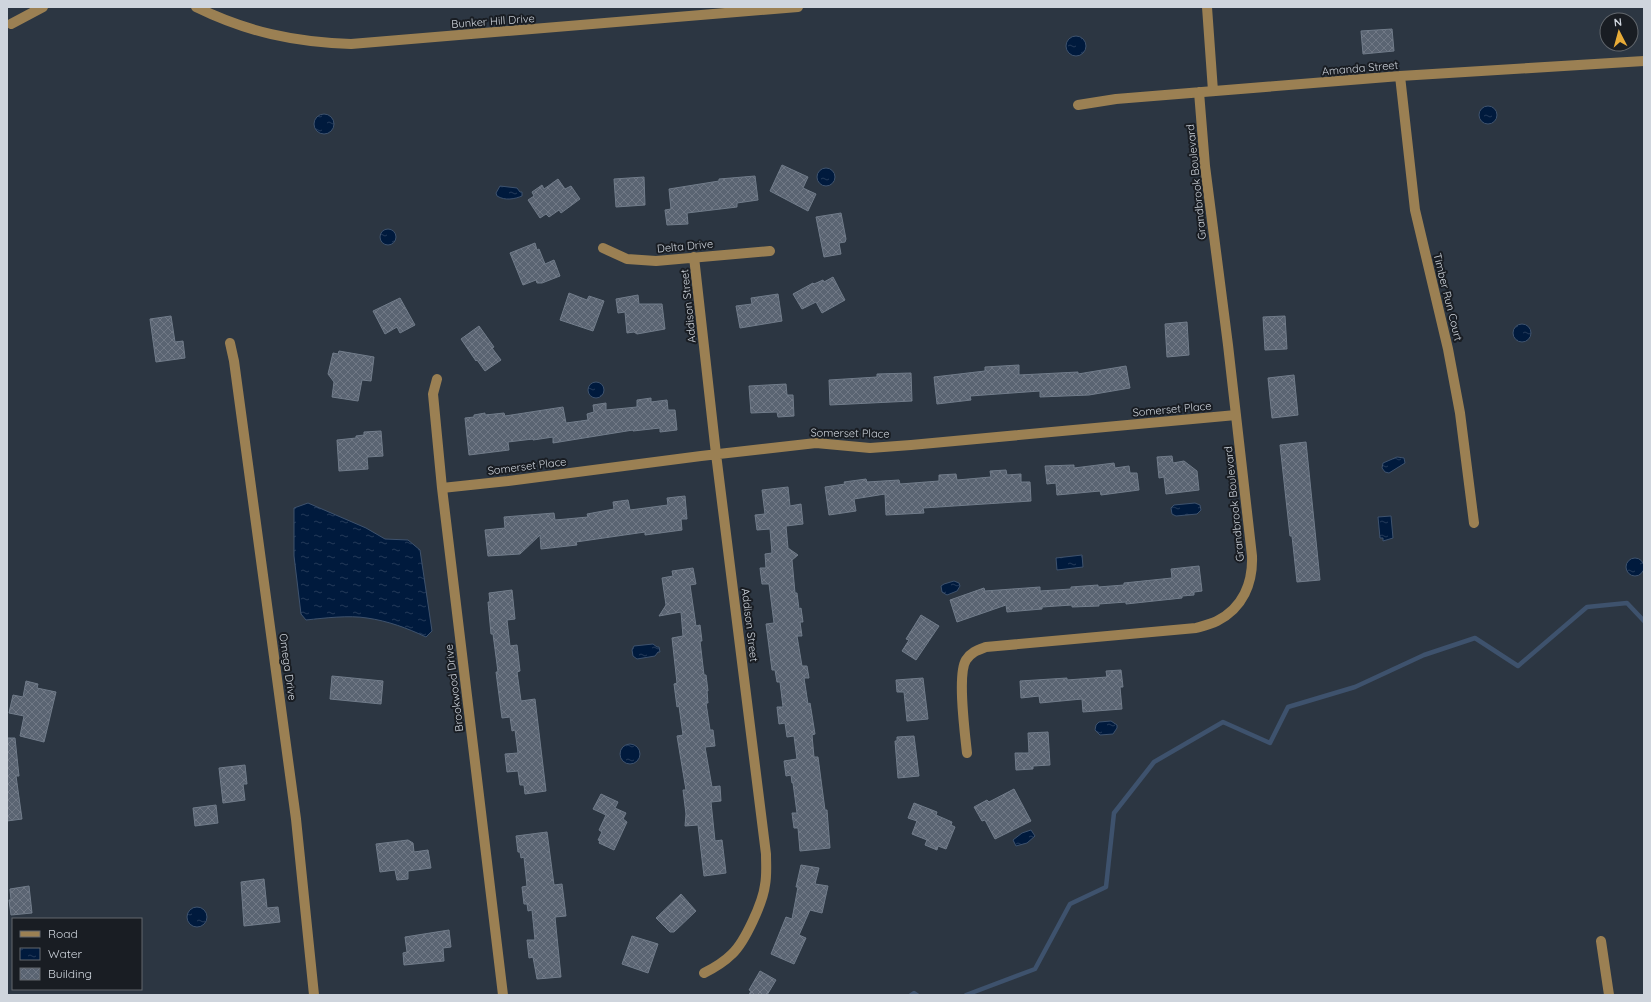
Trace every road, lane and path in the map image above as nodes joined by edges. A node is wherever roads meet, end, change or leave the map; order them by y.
1 (43, 7) edge
2 (196, 7) edge
3 (798, 7) edge
4 (1207, 7) edge
5 (11, 24) dead end
6 (1644, 61) edge
7 (1400, 76) junction
8 (1214, 91) junction
9 (1199, 92) junction
10 (1078, 105) dead end
11 (603, 248) dead end
12 (770, 251) dead end
13 (694, 257) junction
14 (230, 343) dead end
15 (437, 379) dead end
16 (1236, 415) junction
17 (716, 454) junction
18 (442, 488) junction
19 (1474, 523) dead end
20 (967, 753) dead end
21 (1601, 941) dead end
22 (704, 972) dead end
23 (314, 995) edge
24 (503, 995) edge
25 (1609, 995) edge

1 - 5 street
2 - 3 street, Bunker Hill Drive
4 - 8 street
6 - 7 street, Amanda Street
7 - 8 street, Amanda Street
7 - 19 street, Timber Run Court
8 - 9 street, Amanda Street
9 - 10 street, Amanda Street
9 - 16 street, Grandbrook Boulevard
11 - 13 street, Delta Drive
12 - 13 street, Delta Drive
13 - 17 street, Addison Street
14 - 23 street, Omega Drive
15 - 18 street, Brookwood Drive
16 - 17 street, Somerset Place
16 - 20 street, Grandbrook Boulevard
17 - 18 street, Somerset Place
17 - 22 street, Addison Street
18 - 24 street, Brookwood Drive
21 - 25 street

